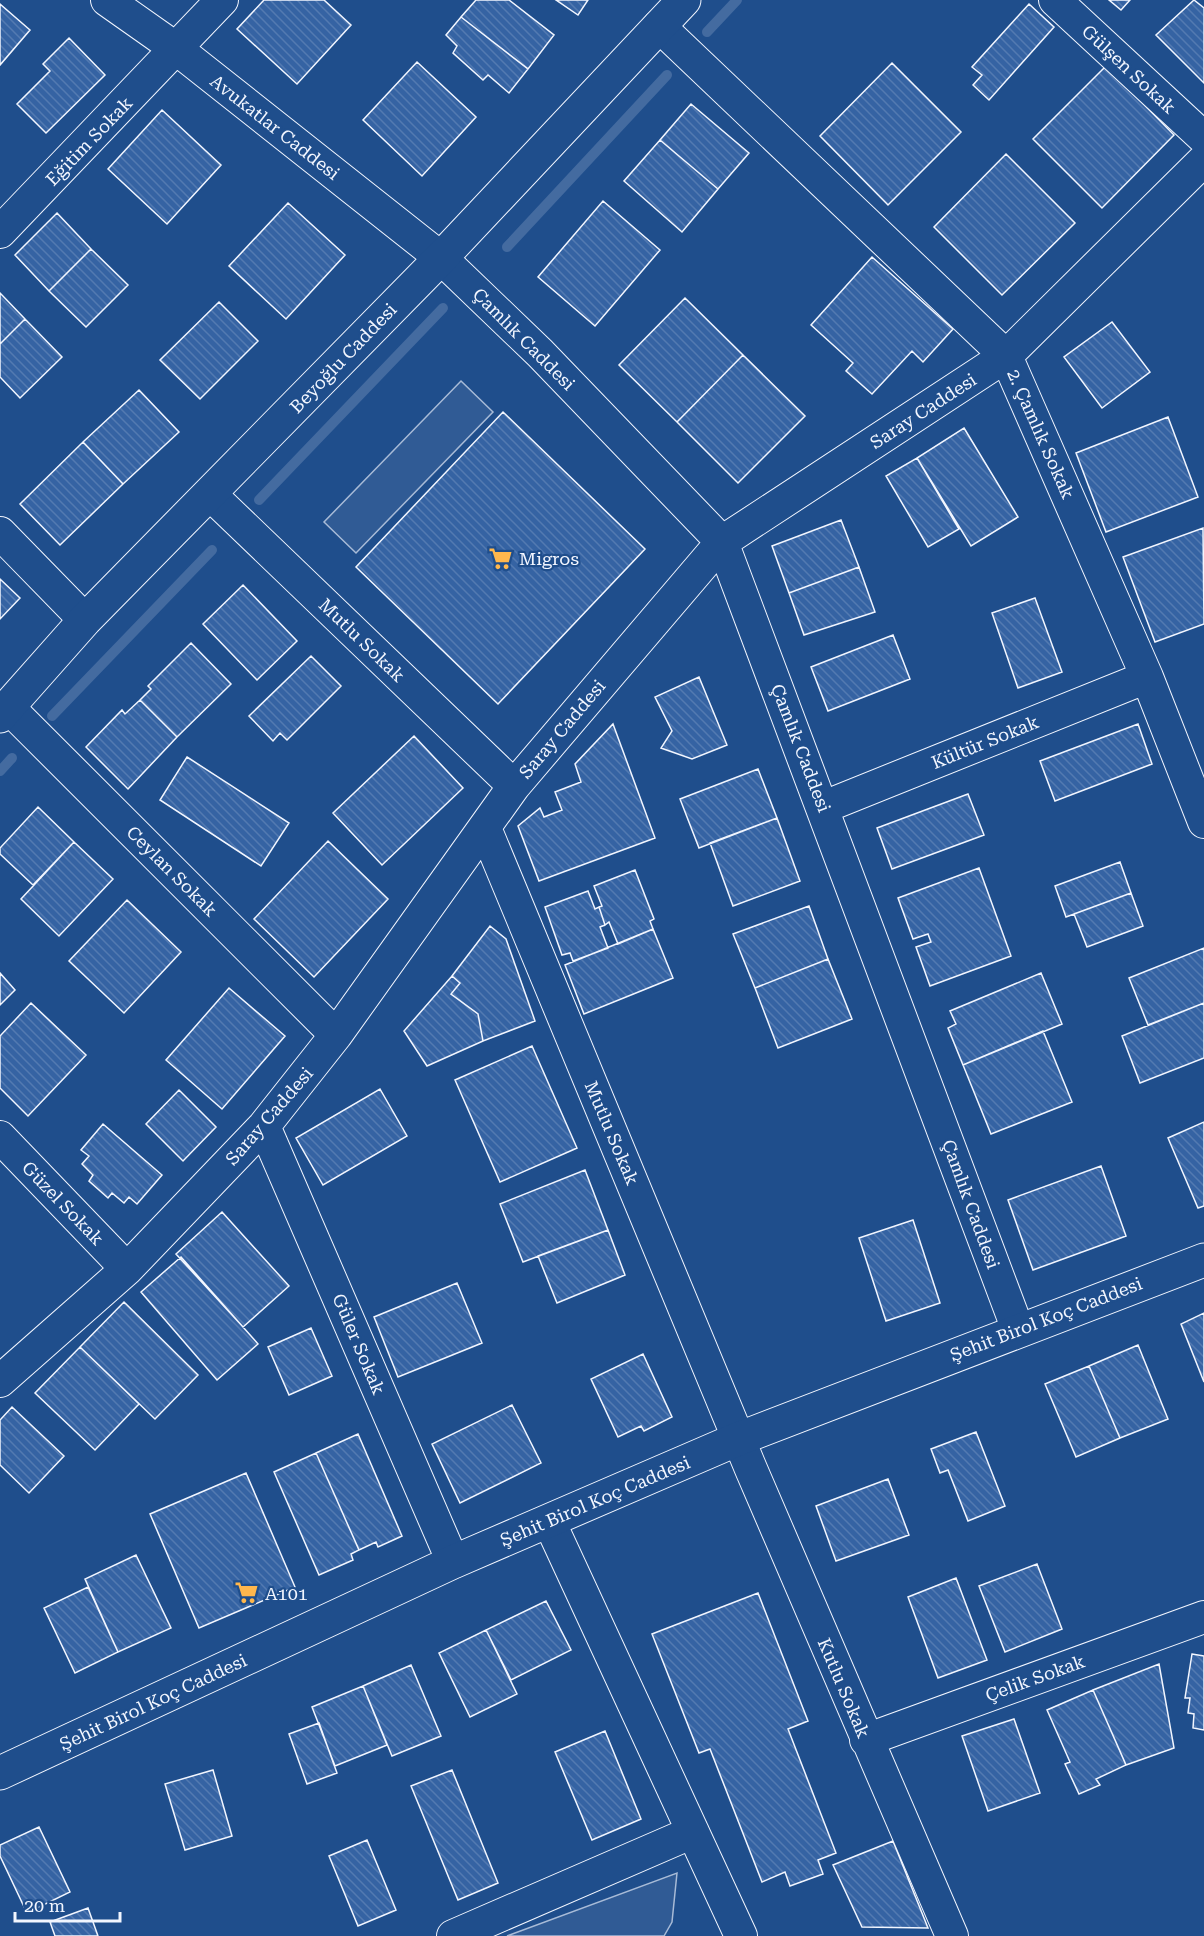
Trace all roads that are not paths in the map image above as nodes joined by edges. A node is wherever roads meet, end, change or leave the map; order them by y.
1 (107, 0) edge
2 (222, 0) edge
3 (684, 0) edge
4 (1055, 0) edge
5 (659, 26) junction
6 (178, 50) junction
7 (1204, 138) edge
8 (1204, 160) edge
9 (0, 232) edge
10 (441, 258) junction
11 (1006, 356) junction
12 (210, 494) junction
13 (0, 533) edge
14 (722, 542) junction
15 (85, 620) junction
16 (1147, 677) junction
17 (4, 711) edge
18 (514, 786) junction
19 (824, 807) junction
20 (1204, 822) edge
21 (485, 828) junction
22 (336, 1035) junction
23 (264, 1126) junction
24 (0, 1137) edge
25 (1204, 1260) edge
26 (127, 1269) junction
27 (1018, 1330) junction
28 (0, 1381) edge
29 (738, 1439) junction
30 (549, 1521) junction
31 (453, 1562) junction
32 (1204, 1617) edge
33 (866, 1740) junction
34 (0, 1773) edge
35 (693, 1832) junction
36 (453, 1936) edge
37 (741, 1936) edge
38 (952, 1936) edge

1 - 6 street, Avukatlar Caddesi
2 - 6 street, Eğitim Sokak
3 - 5 main road, Beyoğlu Caddesi
4 - 7 street, Gülşen Sokak
5 - 10 main road, Beyoğlu Caddesi
5 - 11 street, 2. Çamlık Sokak
6 - 9 street, Eğitim Sokak
6 - 10 street, Avukatlar Caddesi
8 - 11 street, Saray Caddesi
10 - 12 main road, Beyoğlu Caddesi
10 - 14 street, Çamlık Caddesi
11 - 14 street, Saray Caddesi
11 - 16 street, 2. Çamlık Sokak
12 - 15 main road, Beyoğlu Caddesi
12 - 18 street, Mutlu Sokak
13 - 15 street
14 - 18 street, Saray Caddesi
14 - 19 street, Çamlık Caddesi
15 - 17 main road, Beyoğlu Caddesi
16 - 19 street, Kültür Sokak
16 - 20 street, 2. Çamlık Sokak
17 - 22 street, Ceylan Sokak
18 - 21 street, Saray Caddesi
19 - 27 street, Çamlık Caddesi
21 - 22 street, Saray Caddesi
21 - 29 street, Mutlu Sokak
22 - 23 street, Saray Caddesi
23 - 26 street, Saray Caddesi
23 - 31 street, Güler Sokak
24 - 26 street, Güzel Sokak
25 - 27 main road, Şehit Birol Koç Caddesi
26 - 28 street, Saray Caddesi
27 - 29 main road, Şehit Birol Koç Caddesi
29 - 30 main road, Şehit Birol Koç Caddesi
29 - 33 street, Kutlu Sokak
30 - 31 main road, Şehit Birol Koç Caddesi
30 - 35 street
31 - 34 main road, Şehit Birol Koç Caddesi
32 - 33 street, Çelik Sokak
33 - 38 street, Kutlu Sokak
35 - 36 street
35 - 37 street

